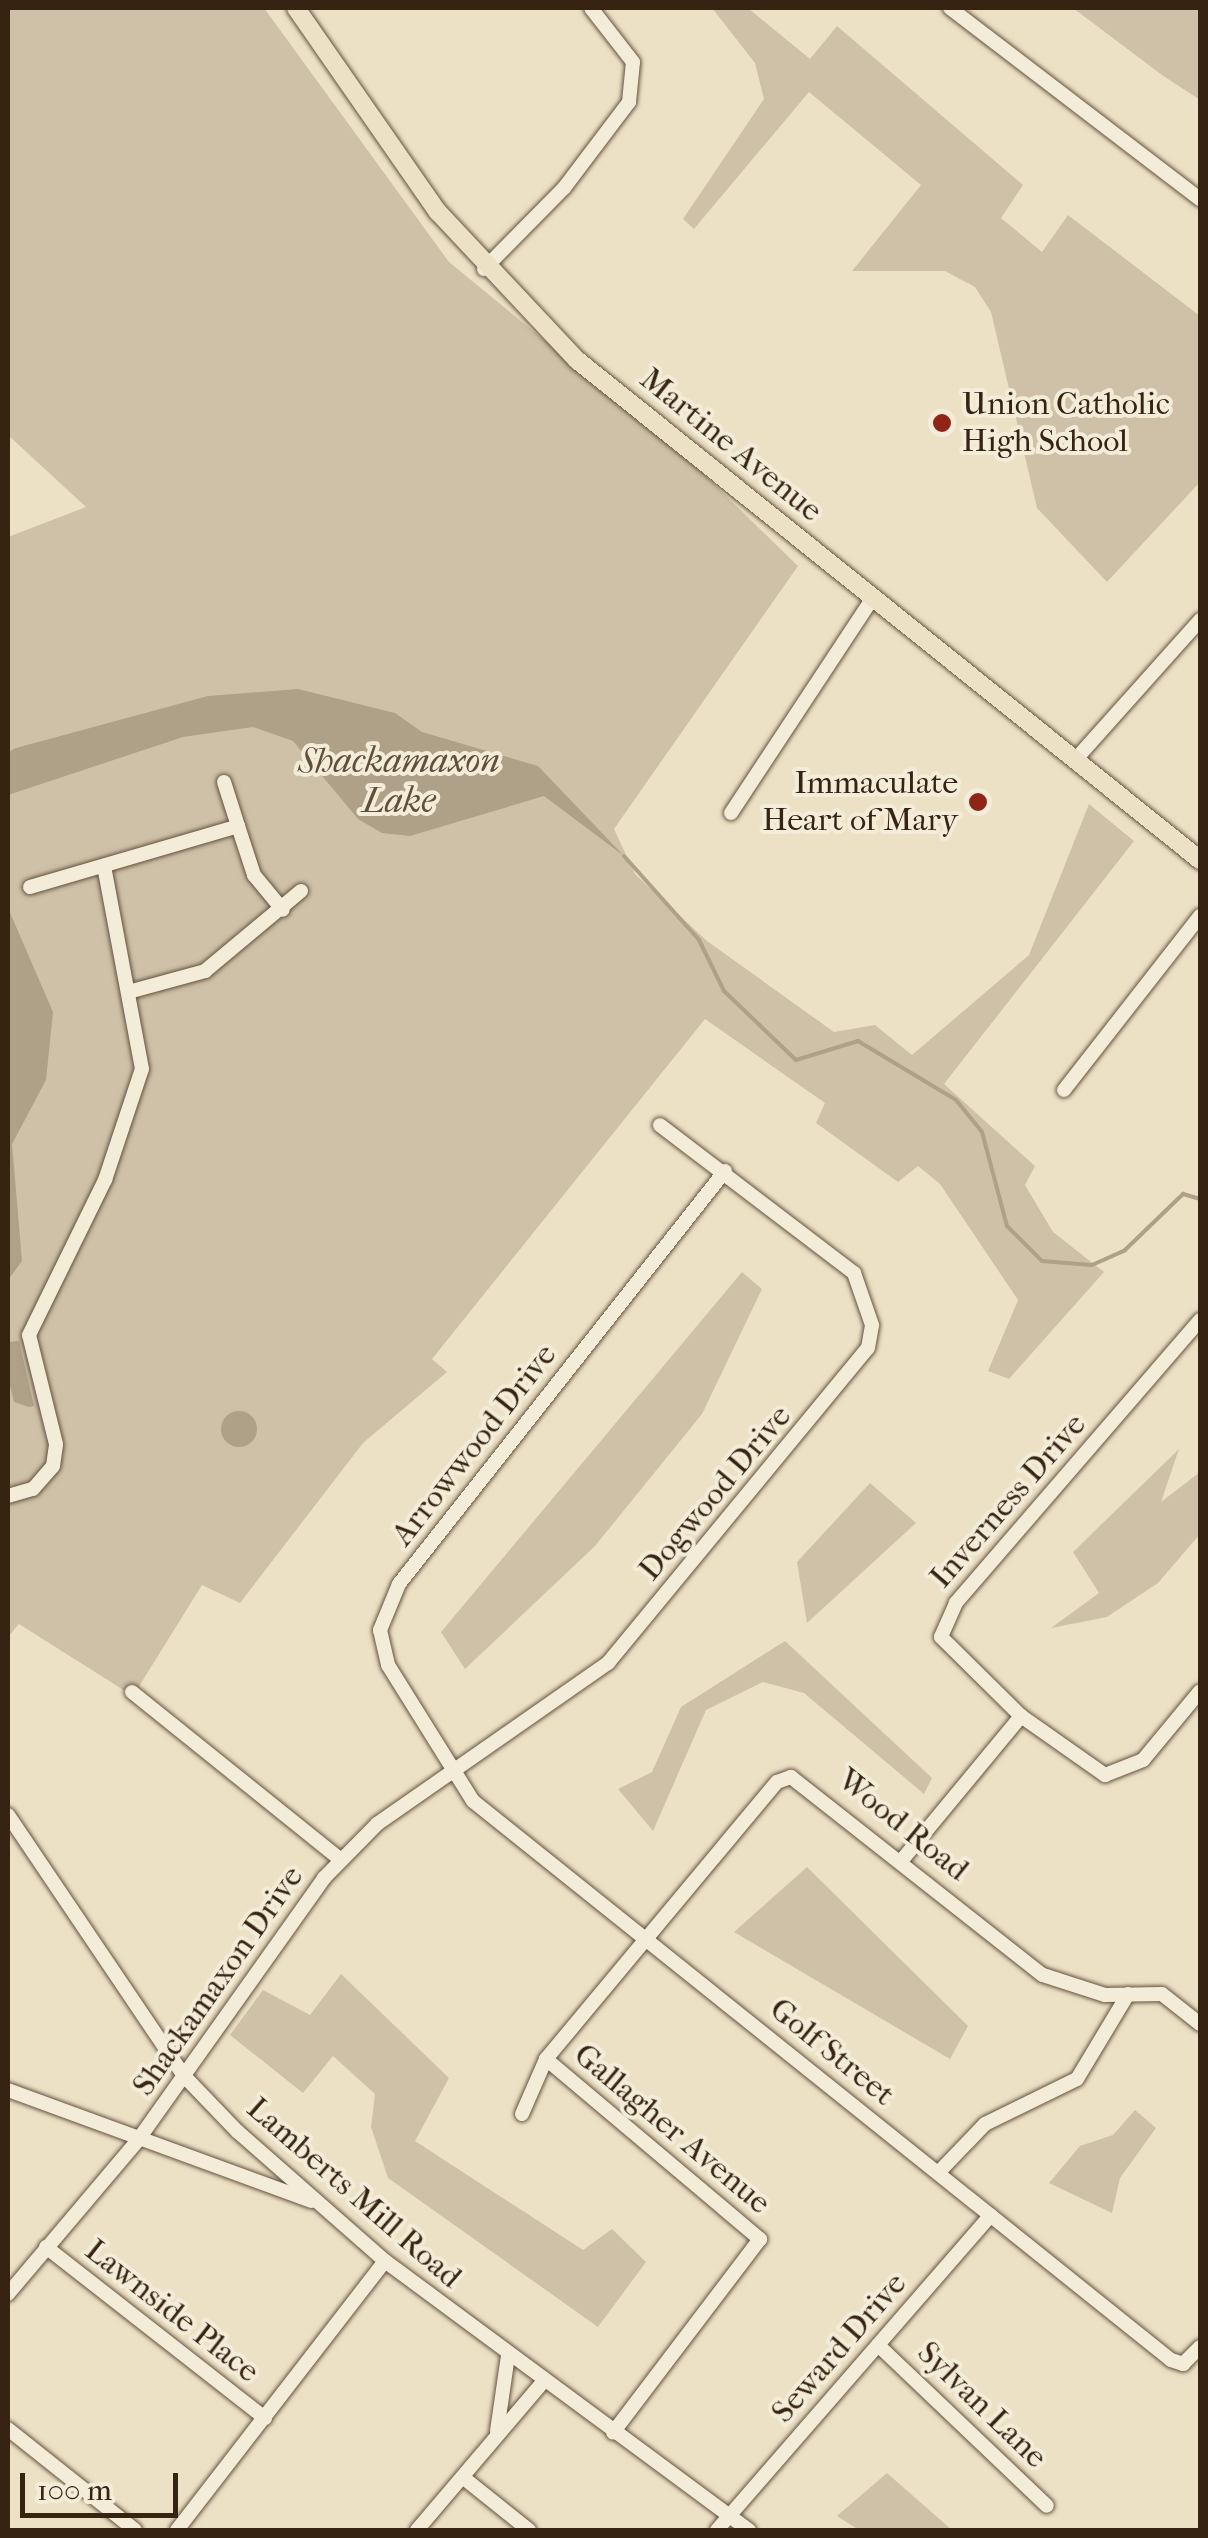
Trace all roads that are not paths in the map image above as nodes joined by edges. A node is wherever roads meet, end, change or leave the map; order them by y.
1 (296, 8) edge
2 (591, 8) edge
3 (950, 8) edge
4 (1200, 200) edge
5 (484, 269) junction
6 (873, 598) junction
7 (1200, 620) edge
8 (1076, 760) junction
9 (224, 782) dead end
10 (732, 813) dead end
11 (238, 826) junction
12 (1200, 860) edge
13 (104, 866) junction
14 (30, 887) dead end
15 (301, 892) dead end
16 (283, 910) junction
17 (1200, 916) edge
18 (132, 992) junction
19 (1064, 1090) dead end
20 (660, 1125) dead end
21 (725, 1171) junction
22 (1200, 1320) edge
23 (8, 1496) edge
24 (1200, 1690) edge
25 (132, 1692) dead end
26 (1021, 1716) junction
27 (450, 1778) junction
28 (8, 1815) edge
29 (341, 1860) junction
30 (902, 1860) junction
31 (645, 1938) junction
32 (1128, 1994) junction
33 (1200, 2024) edge
34 (546, 2059) junction
35 (186, 2077) junction
36 (8, 2090) edge
37 (522, 2114) dead end
38 (138, 2140) junction
39 (938, 2173) junction
40 (321, 2205) junction
41 (990, 2215) junction
42 (46, 2247) junction
43 (385, 2262) junction
44 (8, 2294) edge
45 (878, 2344) junction
46 (1200, 2347) edge
47 (508, 2356) junction
48 (543, 2382) junction
49 (265, 2418) junction
50 (8, 2429) edge
51 (497, 2432) junction
52 (613, 2433) junction
53 (465, 2480) junction
54 (1048, 2506) dead end
55 (730, 2517) junction
56 (135, 2530) edge
57 (177, 2530) edge
58 (417, 2530) edge
59 (529, 2530) edge
60 (718, 2530) edge
61 (748, 2530) edge

1 - 5 main road, Martine Avenue
2 - 5 street
3 - 4 street
5 - 6 main road, Martine Avenue
6 - 8 main road, Martine Avenue
6 - 10 street
7 - 8 street
8 - 12 main road, Martine Avenue
9 - 11 street
11 - 13 street
11 - 16 street
13 - 14 street
13 - 18 street
15 - 16 street
16 - 18 street
17 - 19 street
18 - 23 street
20 - 21 street, Dogwood Drive
21 - 27 street, Arrowwood Drive
21 - 27 street, Dogwood Drive
22 - 26 street, Inverness Drive
24 - 26 street, Inverness Drive
25 - 29 street, Shackamaxon Drive
26 - 30 street
27 - 29 street, Dogwood Drive
27 - 31 street, Golf Street
28 - 35 street, Lamberts Mill Road
29 - 35 street, Shackamaxon Drive
30 - 31 street, Wood Road
30 - 32 street, Wood Road
31 - 34 street, Wood Road
31 - 39 street, Golf Street
32 - 33 street, Wood Road
32 - 39 street
34 - 37 street, Wood Road
34 - 52 street, Gallagher Avenue
35 - 38 street, Shackamaxon Drive
35 - 40 street, Lamberts Mill Road
36 - 38 street
38 - 40 street
38 - 42 street, Shackamaxon Drive
39 - 41 street, Golf Street
40 - 43 street, Lamberts Mill Road
41 - 45 street, Seward Drive
41 - 46 street, Golf Street
42 - 44 street, Shackamaxon Drive
42 - 49 street, Lawnside Place
43 - 47 street, Lamberts Mill Road
43 - 49 street
45 - 54 street, Sylvan Lane
45 - 55 street, Seward Drive
47 - 48 street, Lamberts Mill Road
47 - 51 street
48 - 51 street
48 - 52 street, Lamberts Mill Road
49 - 57 street
50 - 56 street
51 - 53 street
52 - 55 street, Lamberts Mill Road
53 - 58 street
53 - 59 street
55 - 60 street, Seward Drive
55 - 61 street, Lamberts Mill Road

